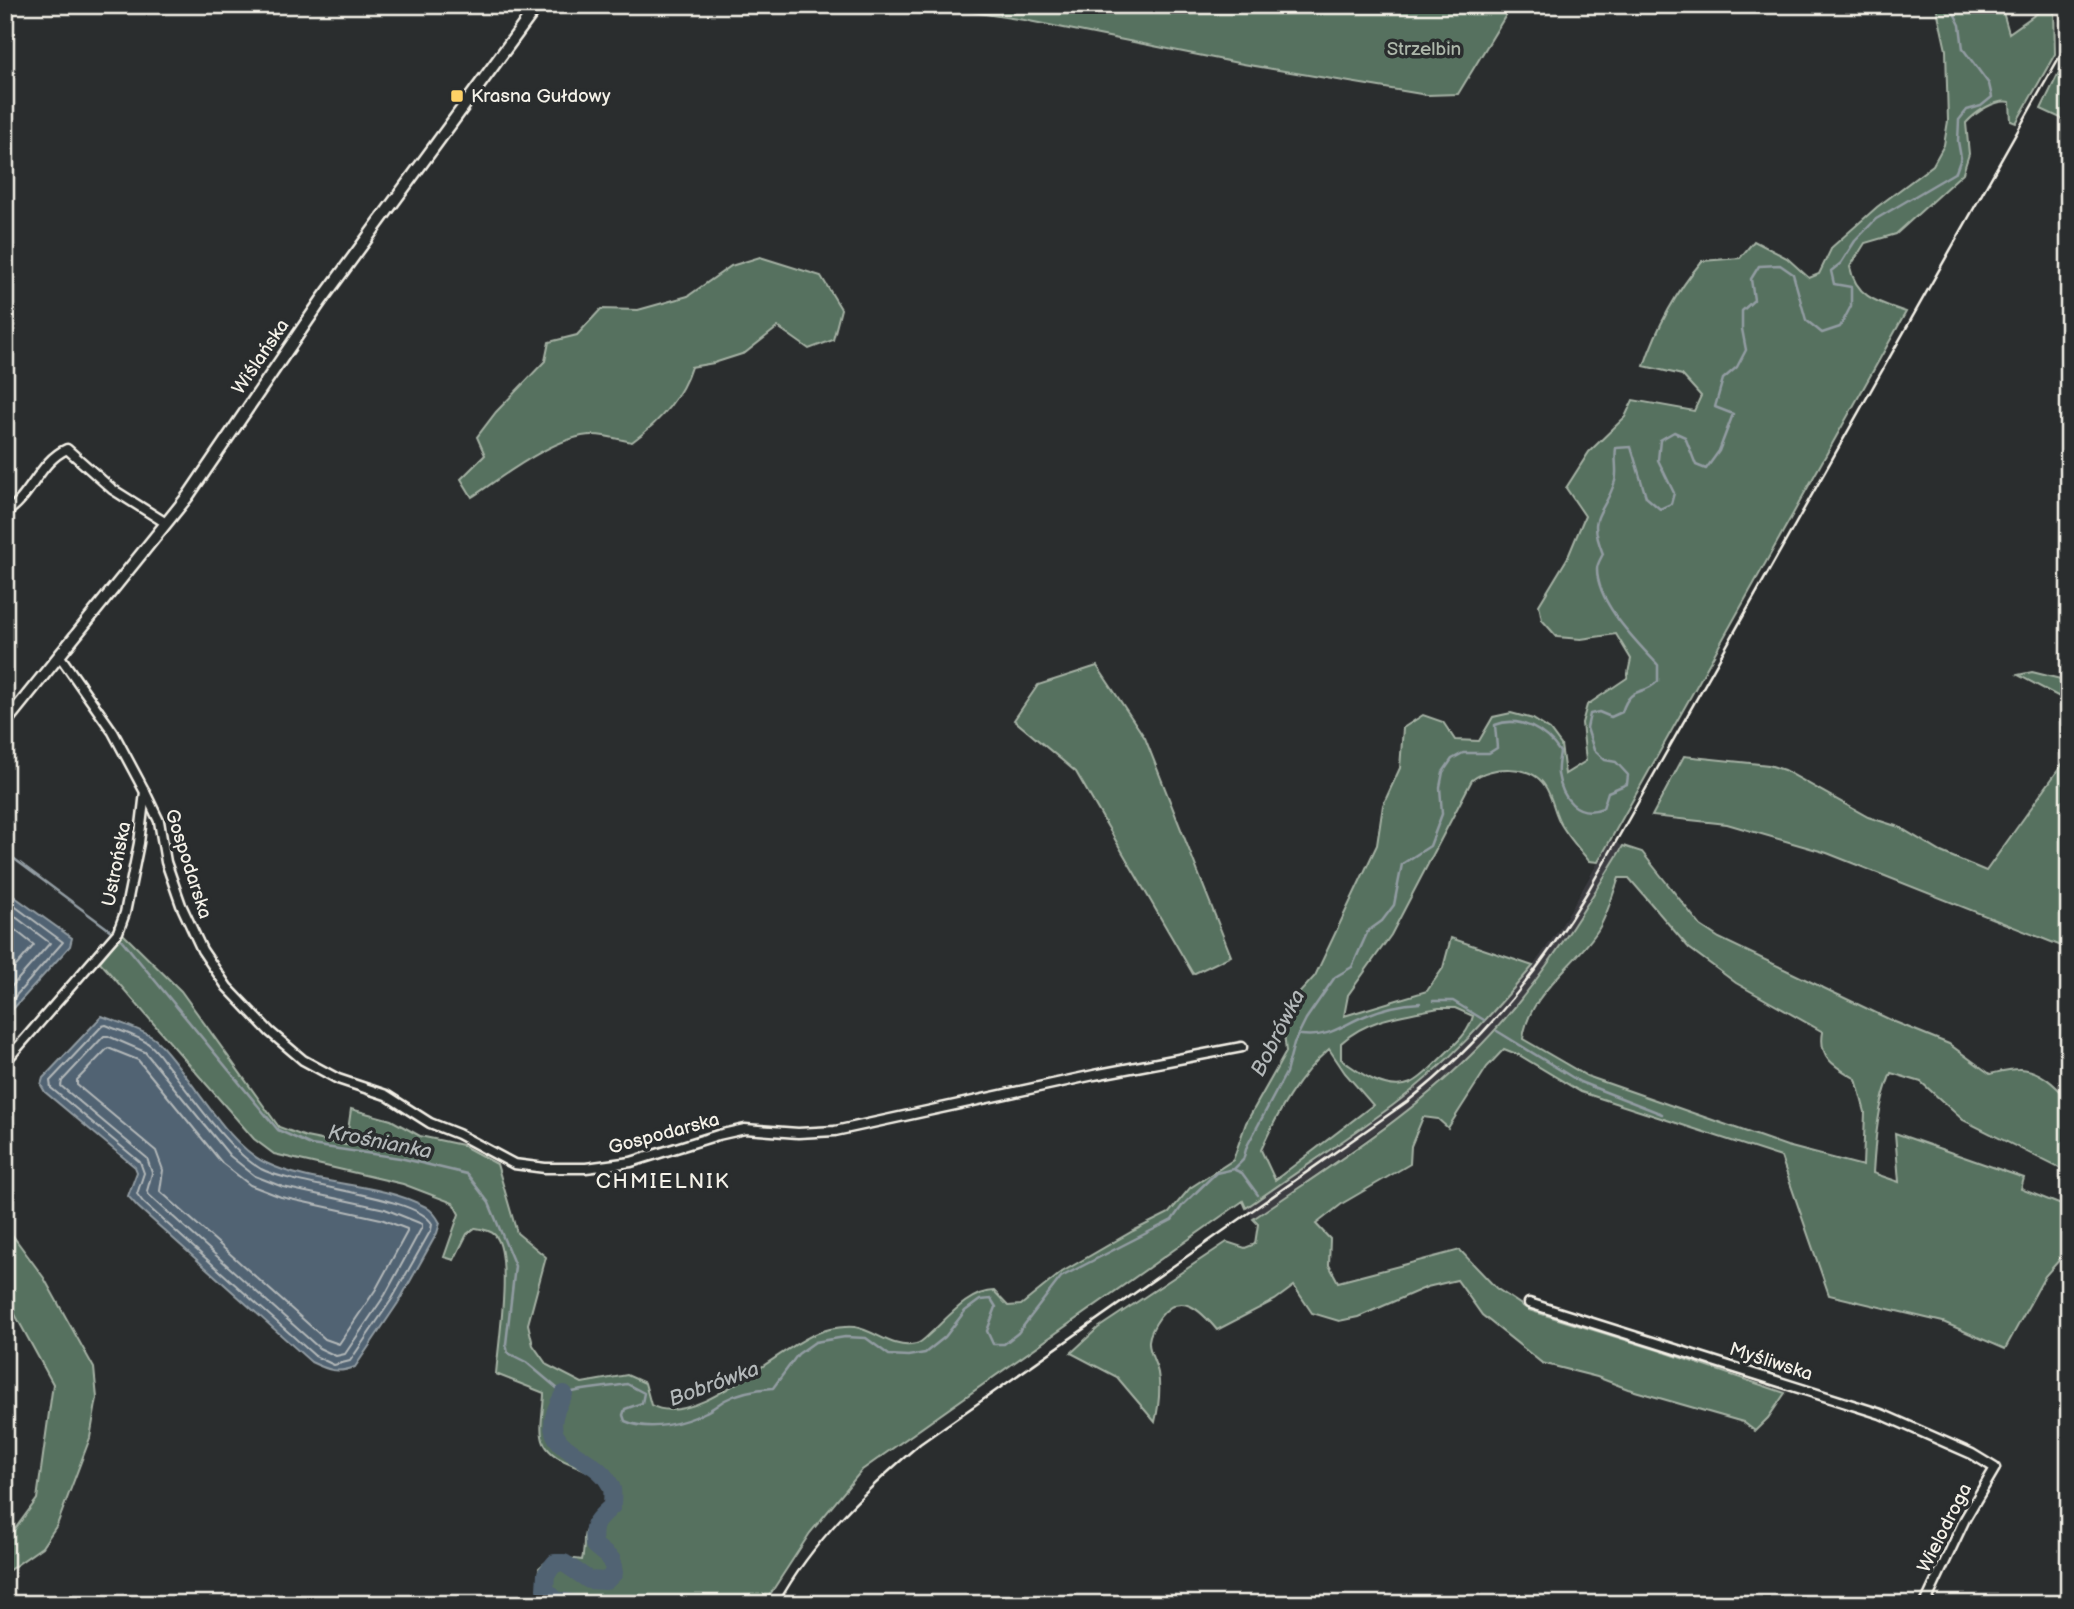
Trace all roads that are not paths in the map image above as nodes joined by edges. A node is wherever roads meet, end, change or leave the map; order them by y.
1 (538, 5) edge
2 (5, 513) edge
3 (166, 523) junction
4 (59, 655) junction
5 (5, 723) edge
6 (145, 792) junction
7 (1242, 1047) dead end
8 (5, 1062) edge
9 (1529, 1303) dead end
10 (1995, 1468) joint
11 (1925, 1604) edge

1 - 3 street, Wiślańska
2 - 3 street
3 - 4 street, Wiślańska
4 - 5 street, Wiślańska
4 - 6 street
6 - 7 street, Gospodarska
6 - 8 street, Ustrońska
9 - 10 street, Myśliwska
10 - 11 street, Wielodroga

